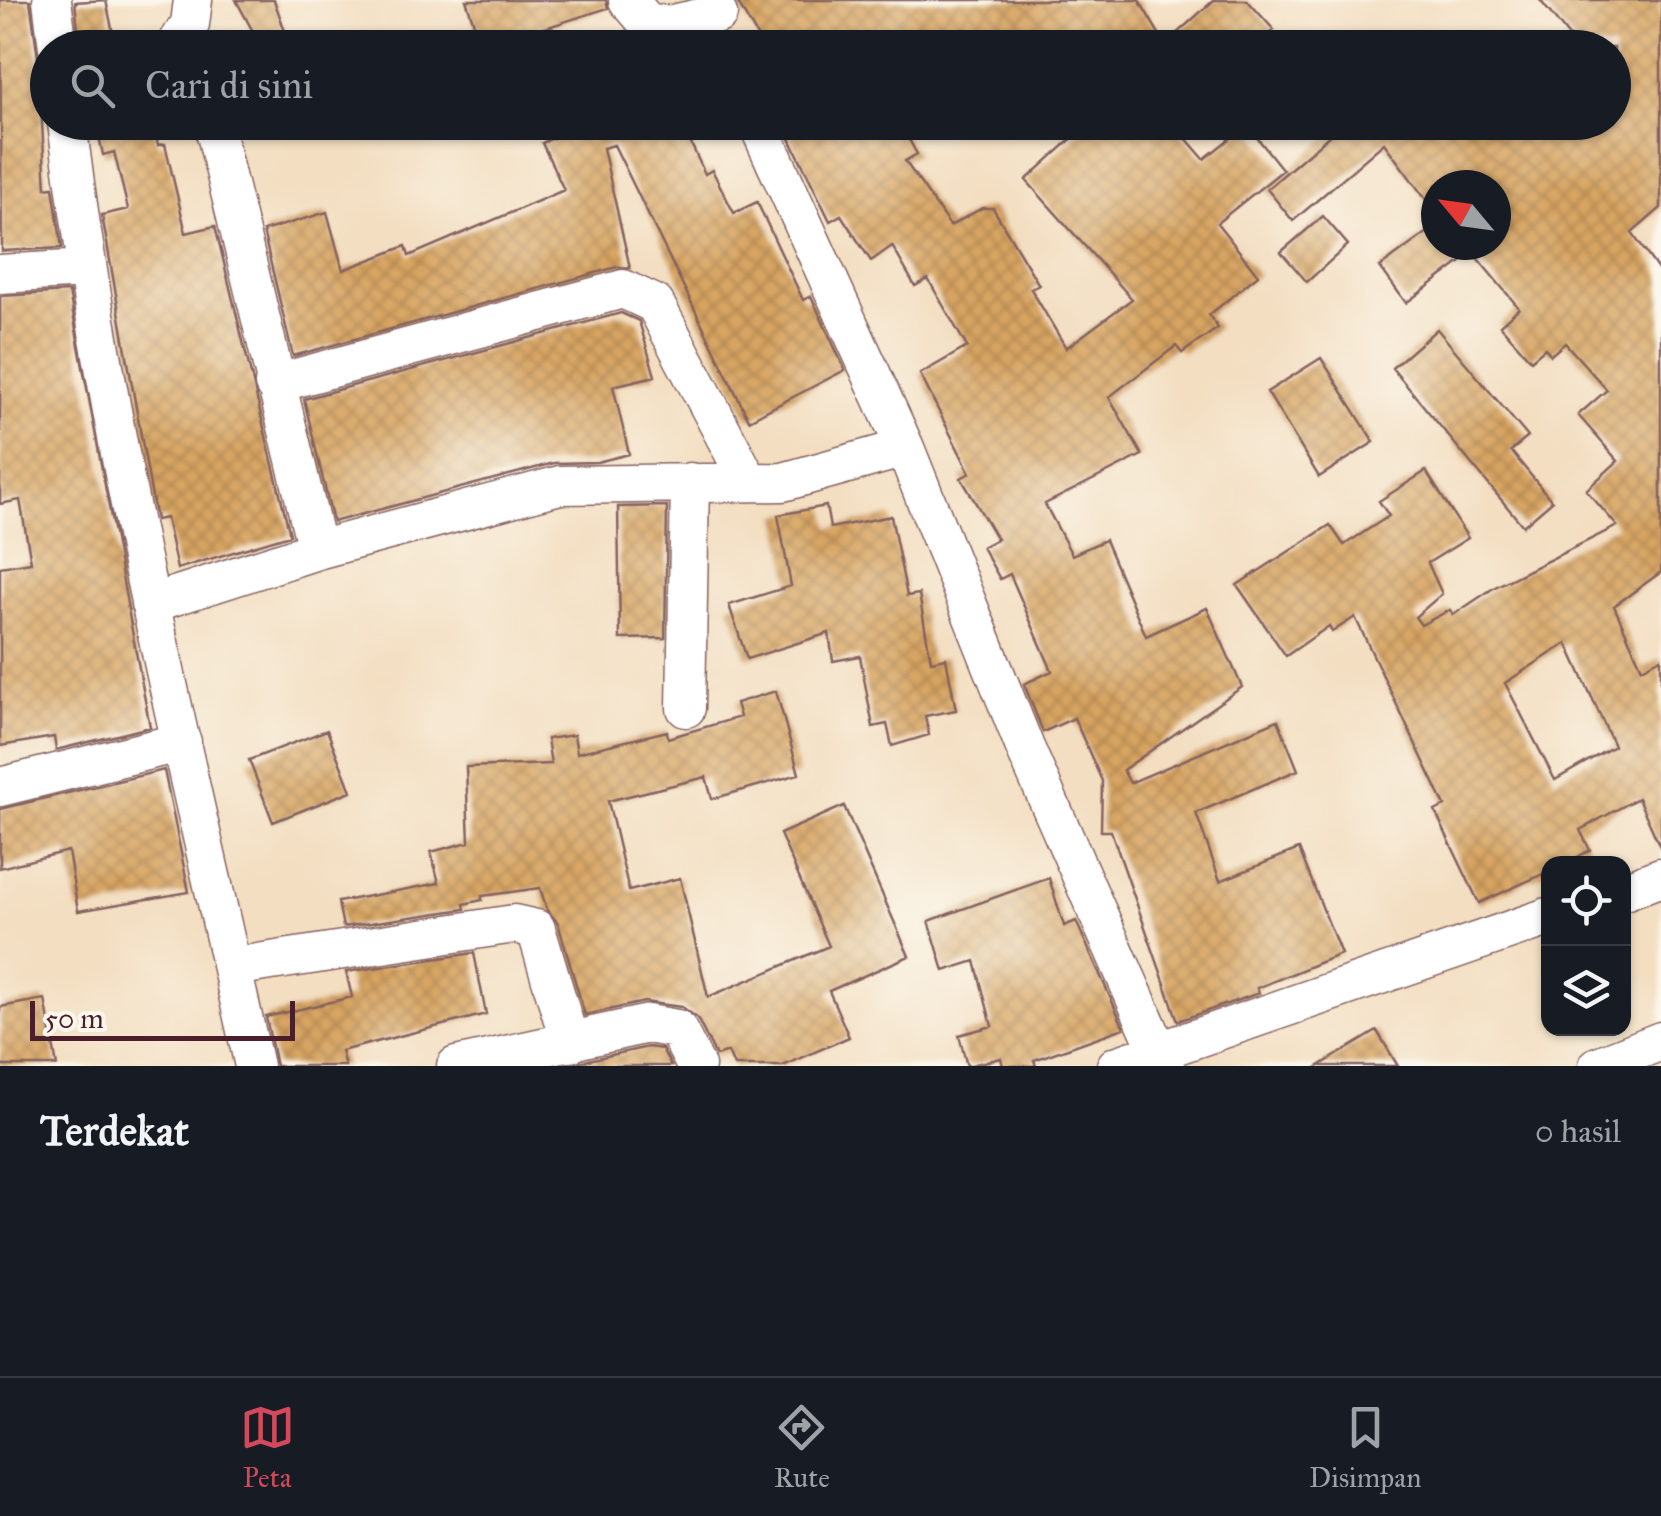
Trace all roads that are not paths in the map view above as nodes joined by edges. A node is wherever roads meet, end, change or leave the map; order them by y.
1 (52, 0) edge
2 (628, 0) edge
3 (722, 21) edge
4 (56, 30) edge
5 (69, 140) edge
6 (217, 140) edge
7 (764, 140) edge
8 (85, 269) junction
9 (0, 274) edge
10 (274, 384) junction
11 (906, 448) junction
12 (748, 480) junction
13 (690, 482) junction
14 (317, 550) junction
15 (150, 604) junction
16 (686, 708) dead end
17 (182, 742) junction
18 (0, 787) edge
19 (1661, 877) edge
20 (1631, 888) edge
21 (1541, 920) edge
22 (232, 967) junction
23 (1661, 1041) edge
24 (570, 1043) junction
25 (1161, 1059) edge
26 (254, 1066) edge
27 (456, 1066) edge
28 (696, 1066) edge
29 (1116, 1066) edge
30 (1598, 1066) edge

1 - 4 street
2 - 3 street
5 - 8 street
6 - 10 street
7 - 11 street
8 - 9 street
8 - 15 street
10 - 12 street
10 - 14 street
11 - 12 street
11 - 25 street
12 - 13 street
13 - 14 street
13 - 16 street
14 - 15 street
15 - 17 street
17 - 18 street
17 - 22 street
19 - 20 street
21 - 25 street
22 - 24 street
22 - 26 street
23 - 30 street
24 - 27 street
24 - 28 street
25 - 29 street

